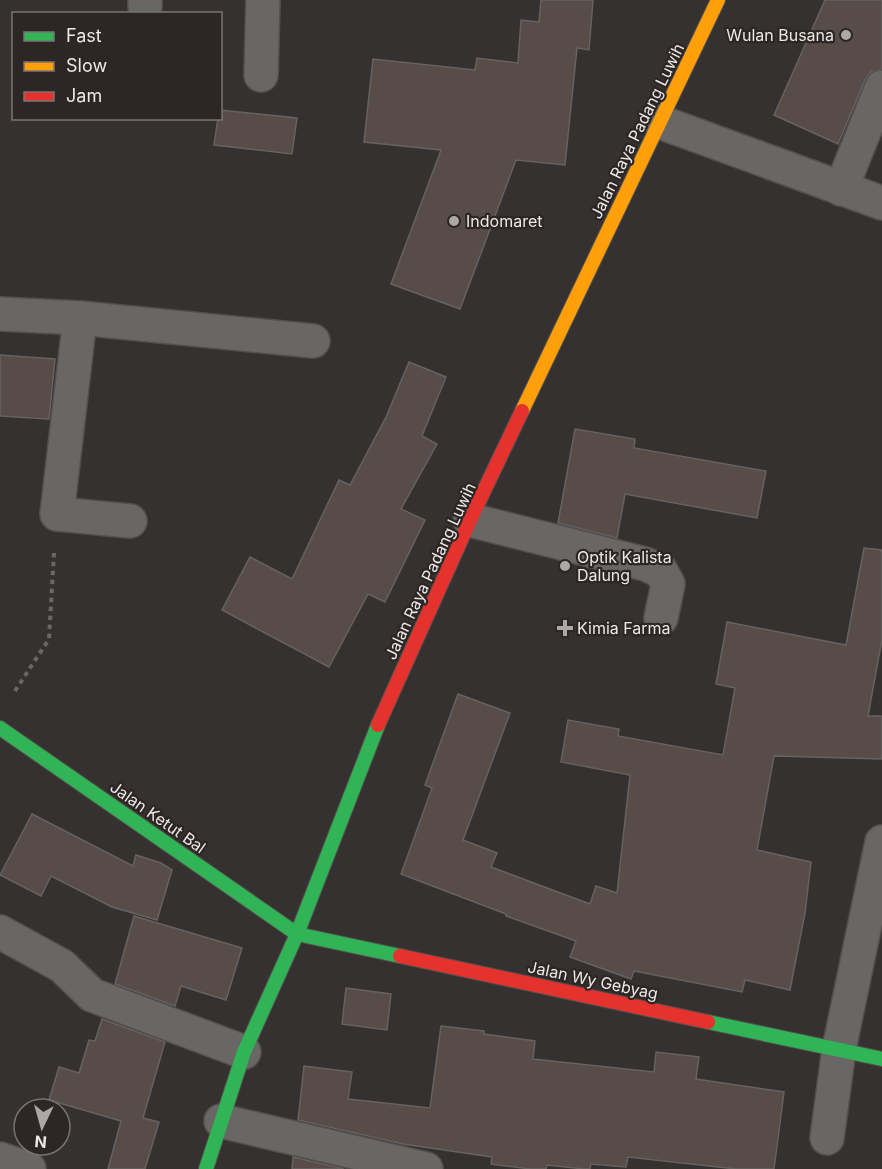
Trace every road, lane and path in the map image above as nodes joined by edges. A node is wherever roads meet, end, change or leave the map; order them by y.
1 (263, 0) edge
2 (718, 0) edge
3 (261, 75) dead end
4 (882, 87) edge
5 (660, 123) junction
6 (841, 189) junction
7 (882, 204) edge
8 (0, 314) edge
9 (80, 318) junction
10 (313, 341) dead end
11 (57, 514) junction
12 (470, 520) junction
13 (130, 521) dead end
14 (661, 618) dead end
15 (12, 695) dead end
16 (0, 728) edge
17 (882, 842) edge
18 (0, 932) edge
19 (297, 934) junction
20 (839, 1049) junction
21 (244, 1052) junction
22 (882, 1059) edge
23 (221, 1121) junction
24 (827, 1138) dead end
25 (0, 1159) edge
26 (29, 1169) edge
27 (206, 1169) edge
28 (426, 1169) edge

1 - 3 street
2 - 5 main road, Jalan Raya Padang Luwih
4 - 6 street
5 - 6 street
5 - 12 main road, Jalan Raya Padang Luwih
6 - 7 street
8 - 9 street
9 - 10 street
9 - 11 street
11 - 13 street
11 - 15 path
12 - 14 street
12 - 19 main road, Jalan Raya Padang Luwih
16 - 19 main road, Jalan Ketut Bal
17 - 20 street
18 - 21 street
19 - 20 main road, Jalan Wy Gebyag
19 - 21 main road, Jalan Raya Padang Luwih
20 - 22 main road, Jalan Wy Gebyag
20 - 24 street
21 - 23 main road, Jalan Raya Padang Luwih
23 - 27 main road, Jalan Raya Padang Luwih
23 - 28 street
25 - 26 street

